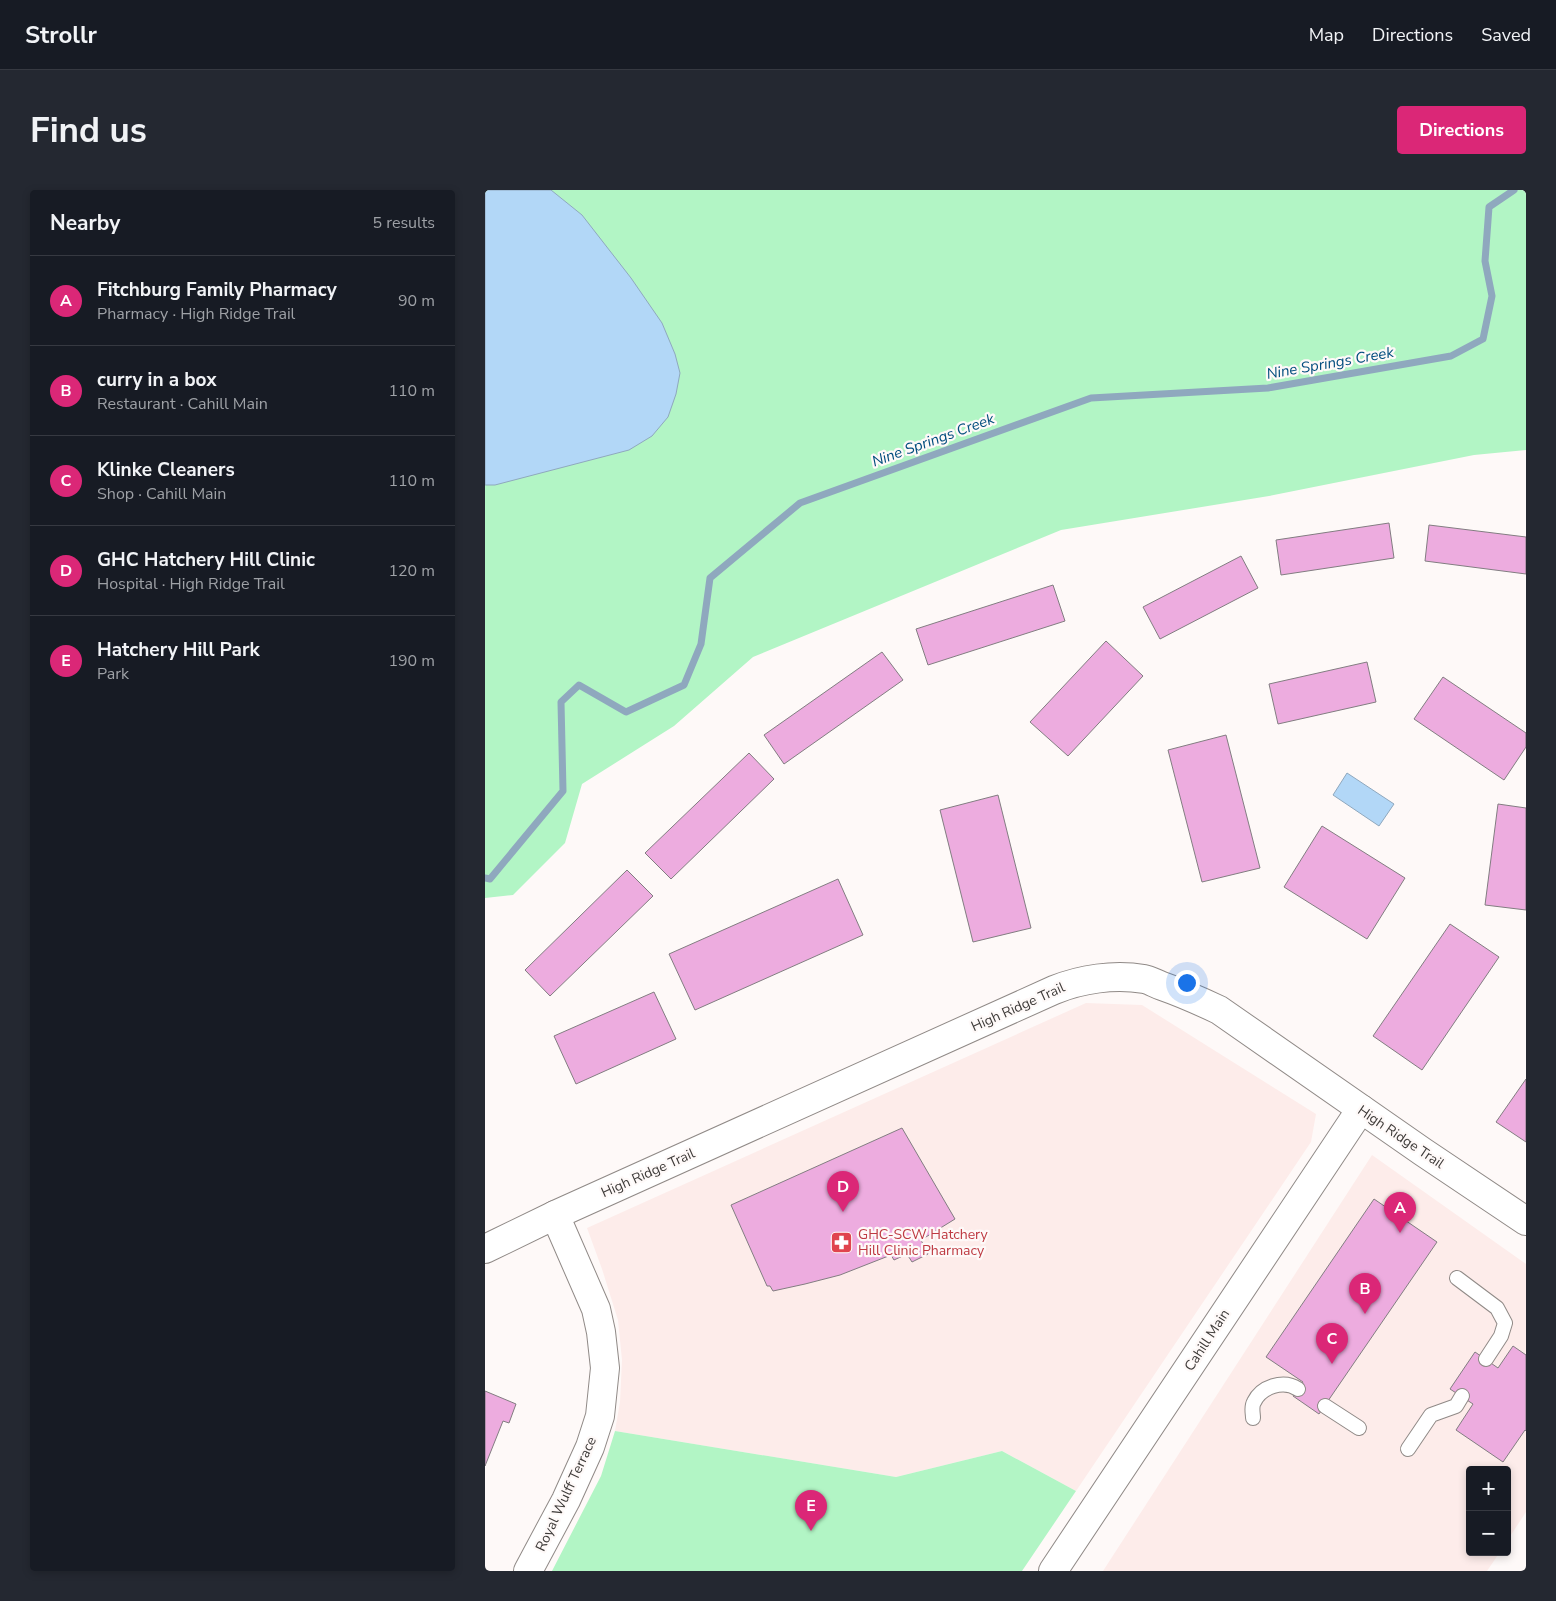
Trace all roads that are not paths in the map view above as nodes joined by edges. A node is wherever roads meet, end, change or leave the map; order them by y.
1 (1361, 1109) junction
2 (555, 1215) junction
3 (1526, 1221) edge
4 (485, 1248) edge
5 (1457, 1278) dead end
6 (1486, 1359) dead end
7 (1298, 1389) dead end
8 (1462, 1396) dead end
9 (1325, 1406) dead end
10 (1253, 1418) dead end
11 (1359, 1428) dead end
12 (1408, 1449) dead end
13 (528, 1571) edge
14 (1053, 1571) edge

1 - 2 street, High Ridge Trail
1 - 3 street, High Ridge Trail
1 - 14 street, Cahill Main
2 - 4 street, High Ridge Trail
2 - 13 street, Royal Wulff Terrace
5 - 6 lane
7 - 10 lane
8 - 12 lane
9 - 11 lane

